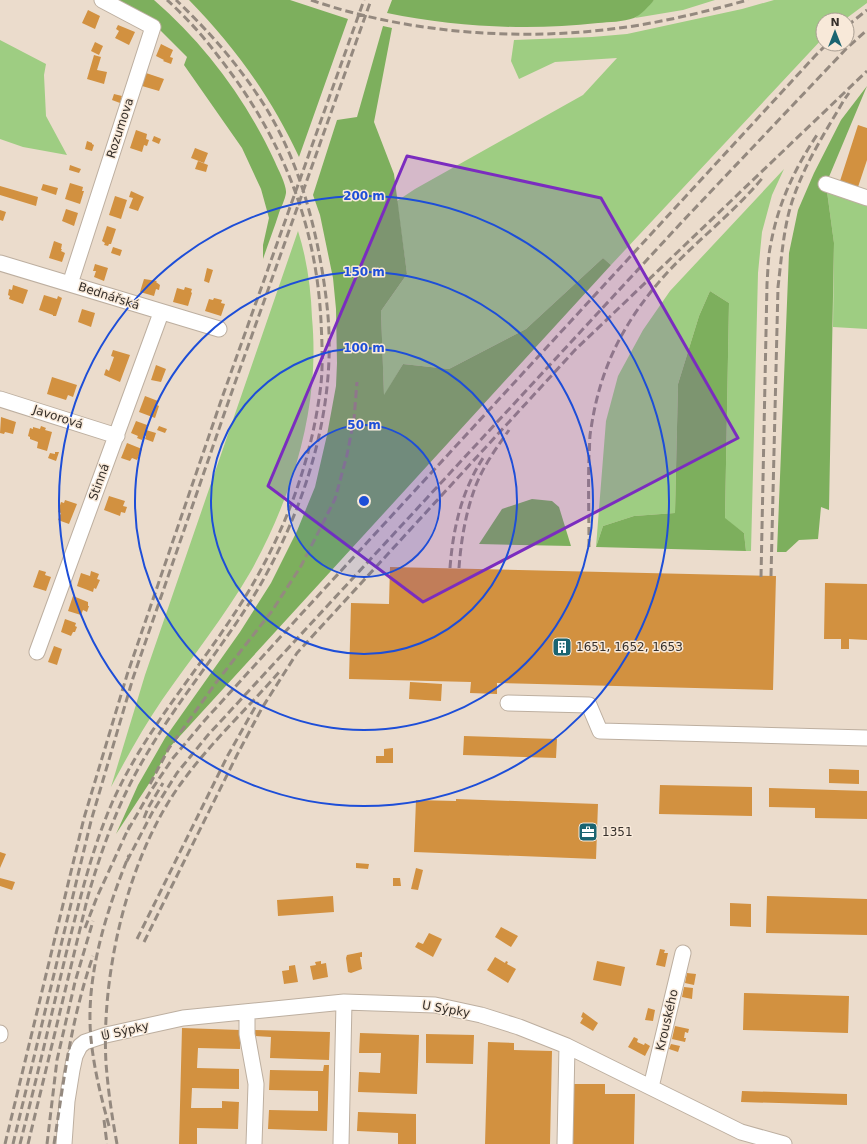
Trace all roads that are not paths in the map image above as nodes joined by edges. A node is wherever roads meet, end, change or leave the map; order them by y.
1 (102, 0) edge
2 (826, 184) dead end
3 (867, 198) edge
4 (0, 263) edge
5 (70, 284) junction
6 (161, 313) junction
7 (219, 329) dead end
8 (0, 399) edge
9 (117, 436) junction
10 (37, 652) dead end
11 (508, 703) dead end
12 (867, 738) edge
13 (683, 953) dead end
14 (344, 1002) junction
15 (248, 1012) junction
16 (567, 1046) junction
17 (650, 1087) junction
18 (64, 1144) edge
19 (254, 1144) edge
20 (341, 1144) edge
21 (565, 1144) edge
22 (784, 1144) edge

1 - 5 street, Rozumova
2 - 3 street
4 - 5 street, Bednářská
5 - 6 street, Bednářská
6 - 7 street, Bednářská
6 - 9 street, Stinná
8 - 9 street, Javorová
9 - 10 street, Stinná
11 - 12 street
13 - 17 street, Krouského
14 - 15 street, U Sýpky
14 - 16 street, U Sýpky
14 - 20 street
15 - 18 street, U Sýpky
15 - 19 street
16 - 17 street, U Sýpky
16 - 21 street
17 - 22 street, U Sýpky

